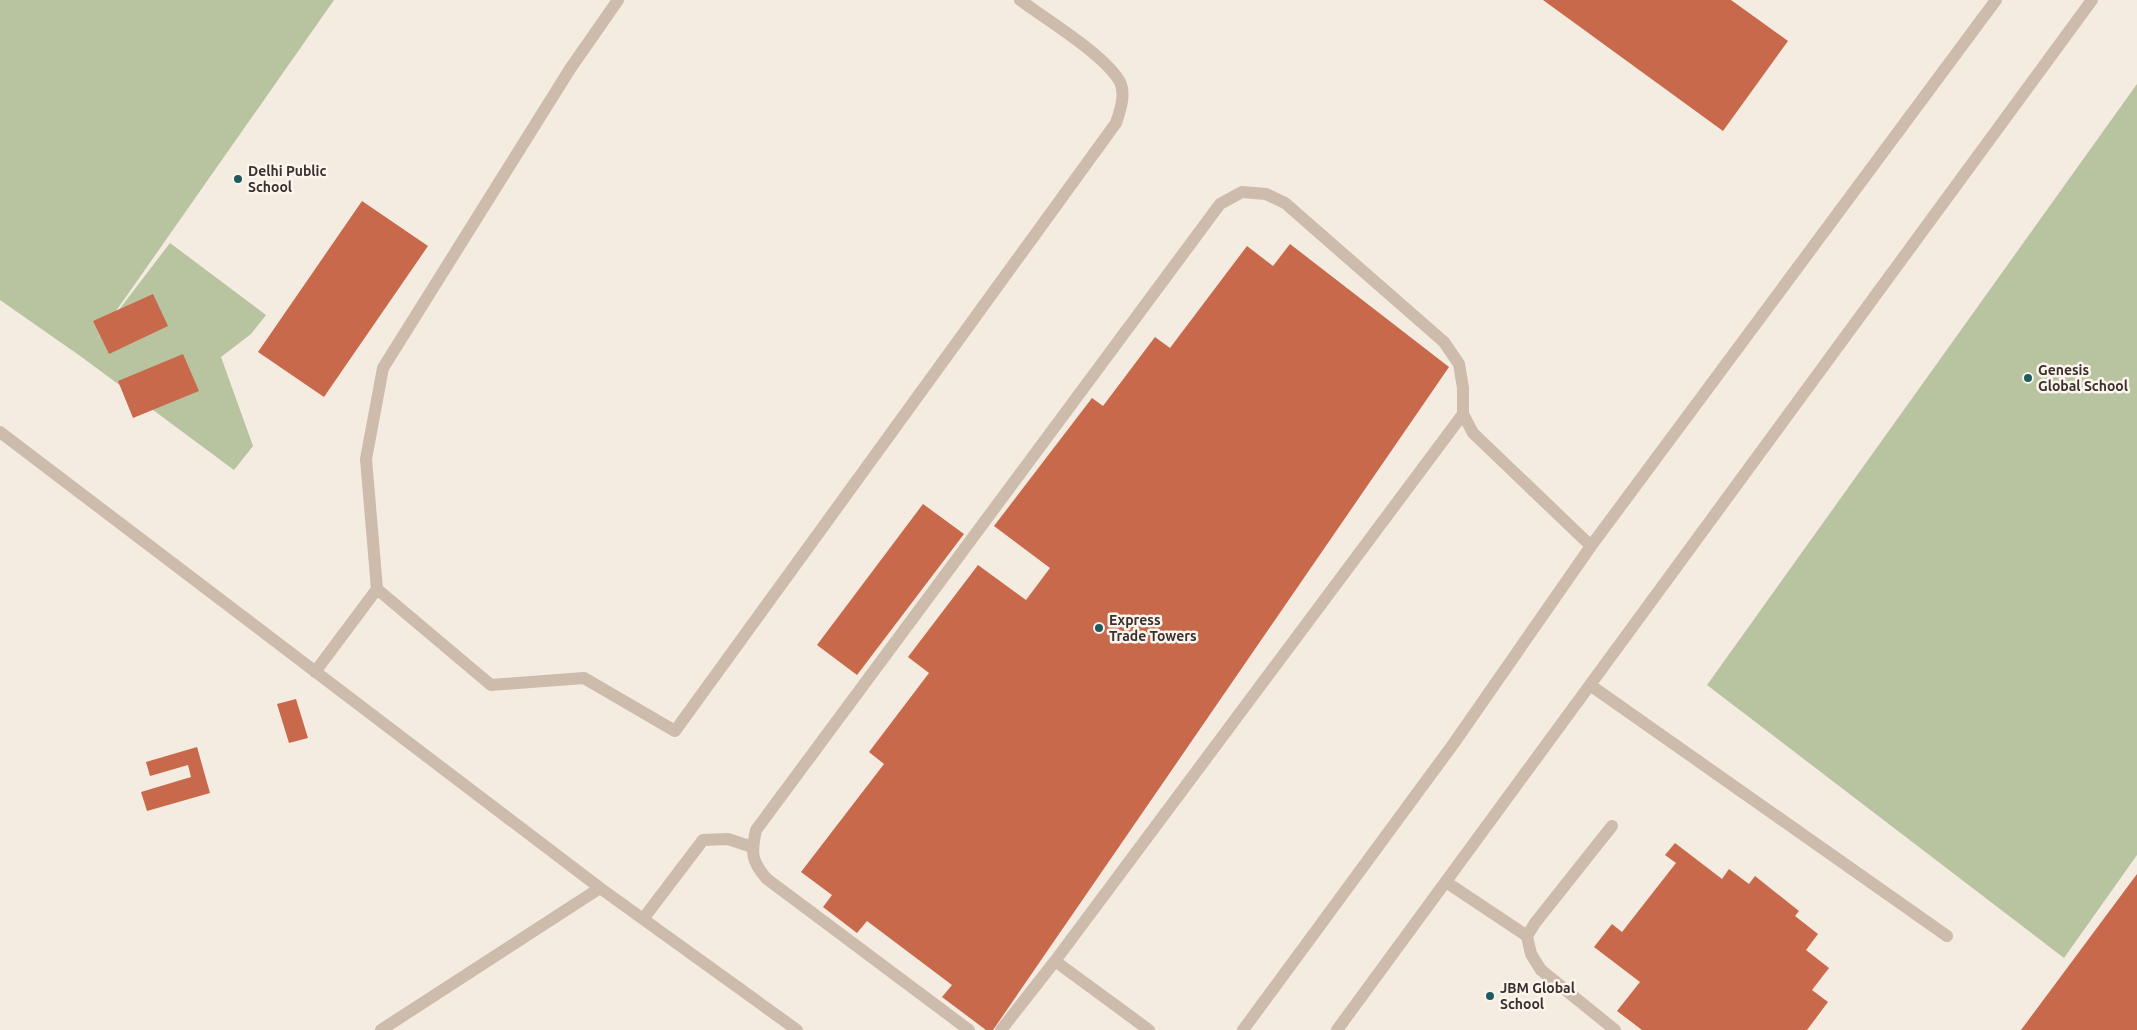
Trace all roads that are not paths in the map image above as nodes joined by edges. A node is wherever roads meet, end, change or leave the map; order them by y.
1 (618, 0) edge
2 (1020, 0) edge
3 (1996, 0) edge
4 (2092, 0) edge
5 (1463, 414) junction
6 (0, 432) edge
7 (1590, 546) junction
8 (377, 589) junction
9 (315, 672) junction
10 (1590, 685) junction
11 (1612, 826) dead end
12 (752, 847) junction
13 (1446, 882) junction
14 (600, 888) junction
15 (643, 919) junction
16 (1526, 936) junction
17 (1947, 936) dead end
18 (1056, 961) junction
19 (382, 1030) edge
20 (797, 1030) edge
21 (968, 1030) edge
22 (1001, 1030) edge
23 (1149, 1030) edge
24 (1243, 1030) edge
25 (1337, 1030) edge
26 (1615, 1030) edge

1 - 8 street
2 - 8 street
3 - 7 street
4 - 10 street
5 - 7 street
5 - 12 street
5 - 18 street
6 - 9 street
7 - 24 street
8 - 9 street
9 - 14 street
10 - 13 street
10 - 17 street
11 - 16 street
12 - 15 street
12 - 21 street
13 - 16 street
13 - 25 street
14 - 15 street
14 - 19 street
15 - 20 street
16 - 26 street
18 - 22 street
18 - 23 street

